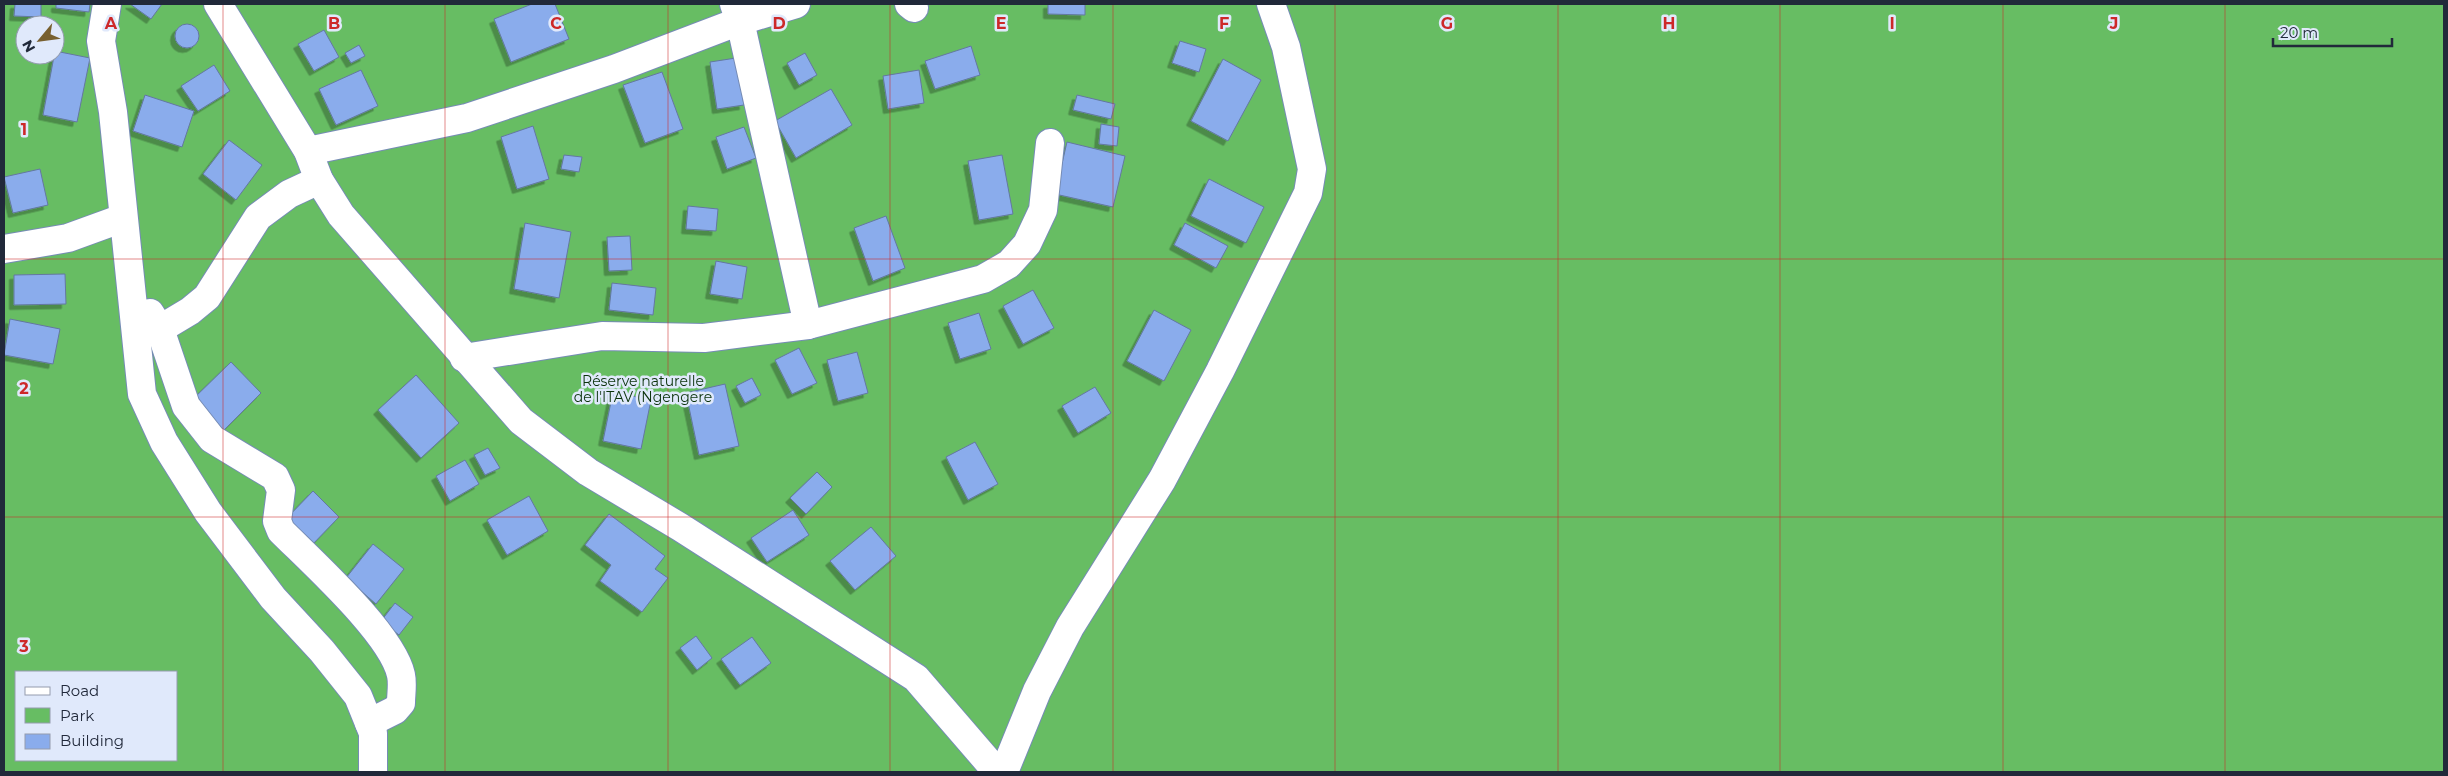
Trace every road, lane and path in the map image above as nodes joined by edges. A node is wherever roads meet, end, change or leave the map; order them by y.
1 (107, 4) edge
2 (218, 4) edge
3 (796, 4) edge
4 (1271, 4) edge
5 (737, 12) edge
6 (1050, 143) dead end
7 (308, 151) junction
8 (319, 180) junction
9 (123, 218) junction
10 (4, 249) edge
11 (132, 297) junction
12 (808, 324) junction
13 (160, 328) junction
14 (464, 358) junction
15 (916, 678) junction
16 (369, 723) junction
17 (373, 772) edge
18 (984, 772) edge
19 (997, 772) edge
20 (1004, 772) edge

1 - 9 street
2 - 7 street
3 - 5 street
4 - 20 street
5 - 7 street
5 - 12 street
6 - 12 street
7 - 8 street
8 - 13 street
8 - 14 street
9 - 10 street
9 - 11 street
11 - 13 street
11 - 16 street
12 - 14 street
13 - 16 street
14 - 15 street
15 - 18 street
15 - 19 street
16 - 17 street

